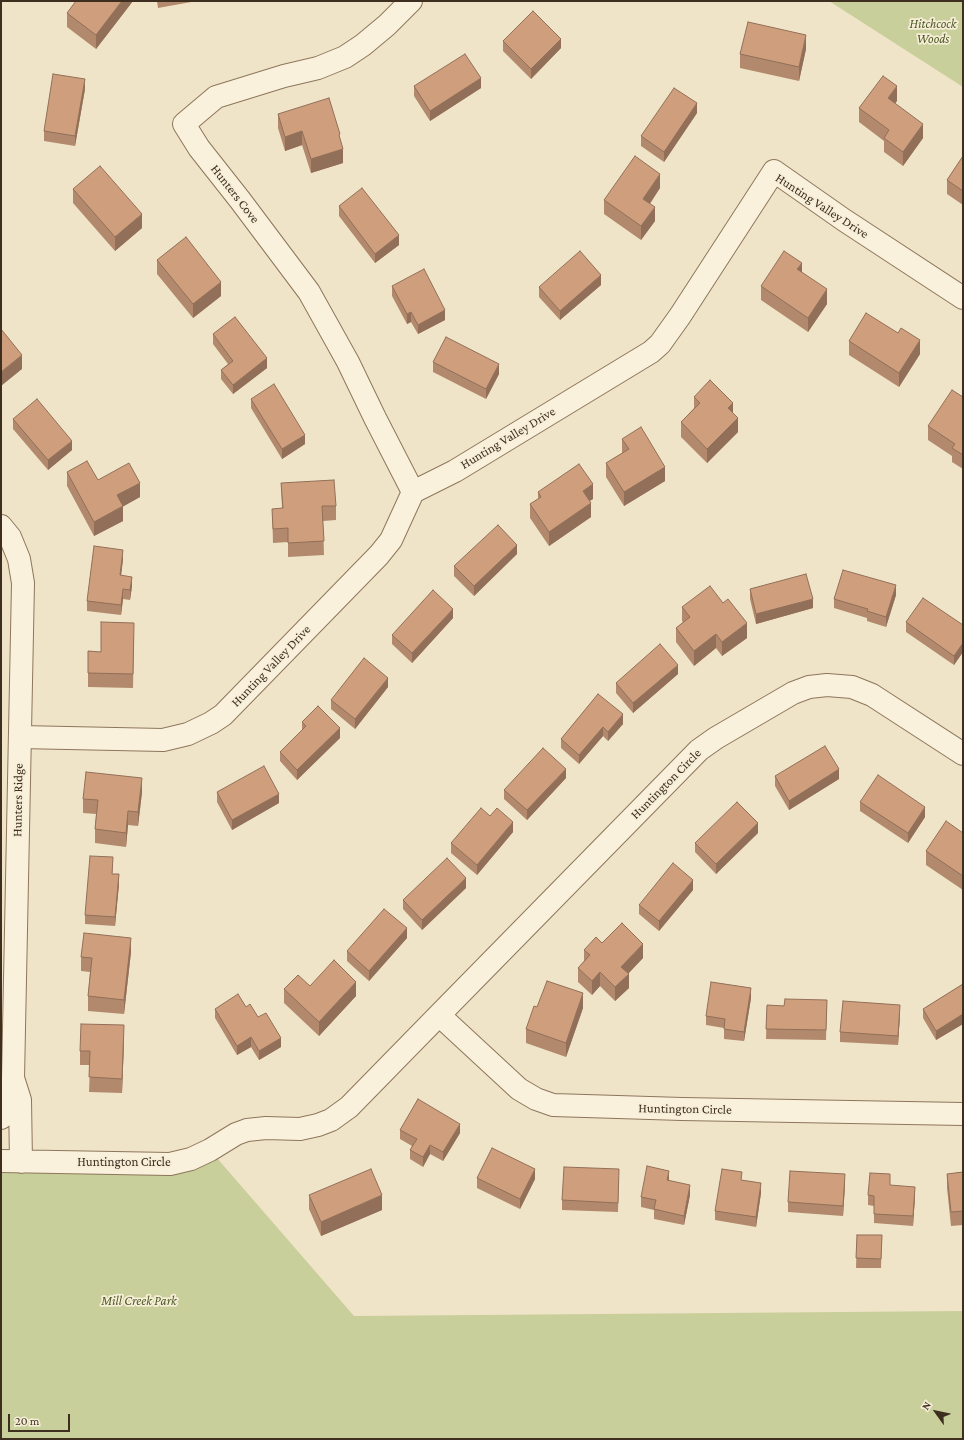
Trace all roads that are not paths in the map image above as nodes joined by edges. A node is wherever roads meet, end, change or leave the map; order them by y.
1 (411, 1) edge
2 (963, 298) edge
3 (413, 492) junction
4 (1, 526) edge
5 (20, 737) junction
6 (963, 754) edge
7 (439, 1015) junction
8 (13, 1078) junction
9 (963, 1114) edge
10 (1, 1118) edge
11 (11, 1162) edge

1 - 3 street, Hunters Cove
2 - 3 street, Hunting Valley Drive
3 - 5 street, Hunting Valley Drive
4 - 5 street, Hunters Ridge
5 - 8 street, Hunters Ridge
6 - 7 street, Huntington Circle
7 - 9 street, Huntington Circle
7 - 11 street, Huntington Circle
8 - 10 street, Hunters Ridge
8 - 11 street, Hunters Ridge

